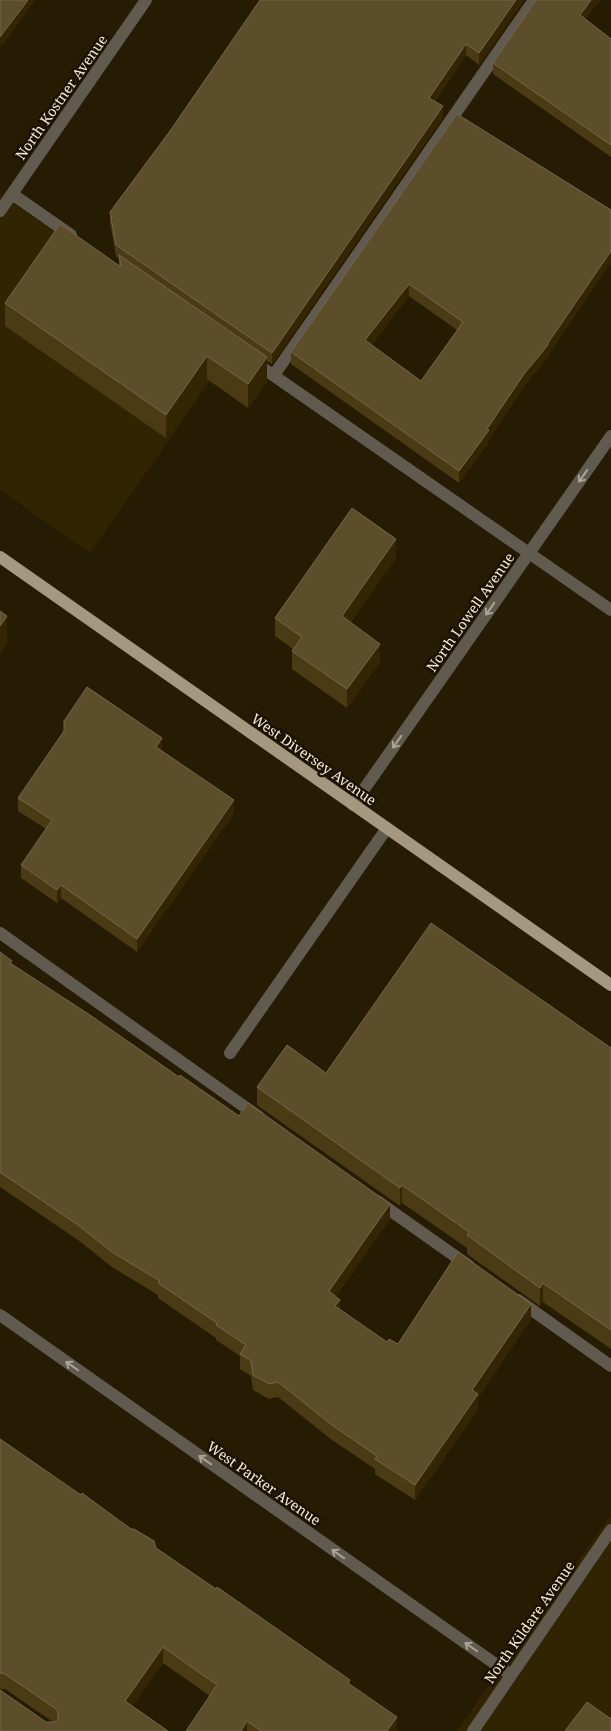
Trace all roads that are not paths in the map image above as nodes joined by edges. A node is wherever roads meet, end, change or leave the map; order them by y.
1 (146, 0) edge
2 (534, 0) edge
3 (12, 194) junction
4 (0, 211) edge
5 (83, 243) edge
6 (242, 353) edge
7 (274, 375) junction
8 (611, 436) edge
9 (529, 553) junction
10 (0, 557) edge
11 (611, 610) edge
12 (354, 805) junction
13 (387, 828) junction
14 (0, 933) edge
15 (611, 985) edge
16 (230, 1053) dead end
17 (269, 1124) edge
18 (367, 1193) edge
19 (481, 1274) edge
20 (505, 1291) edge
21 (0, 1316) edge
22 (611, 1366) edge
23 (611, 1530) edge
24 (511, 1675) junction
25 (473, 1731) edge

1 - 3 street, North Kostner Avenue
2 - 7 street
3 - 4 street, North Kostner Avenue
3 - 5 street
6 - 7 street
7 - 9 street
8 -> 9 street, North Lowell Avenue
9 - 11 street
9 -> 12 street, North Lowell Avenue
10 - 12 main road, West Diversey Avenue
12 - 13 main road, West Diversey Avenue
13 - 15 main road, West Diversey Avenue
13 - 16 street
14 - 17 street
18 - 19 street
20 - 22 street
24 -> 21 street, West Parker Avenue
23 - 24 street, North Kildare Avenue
24 - 25 street, North Kildare Avenue

